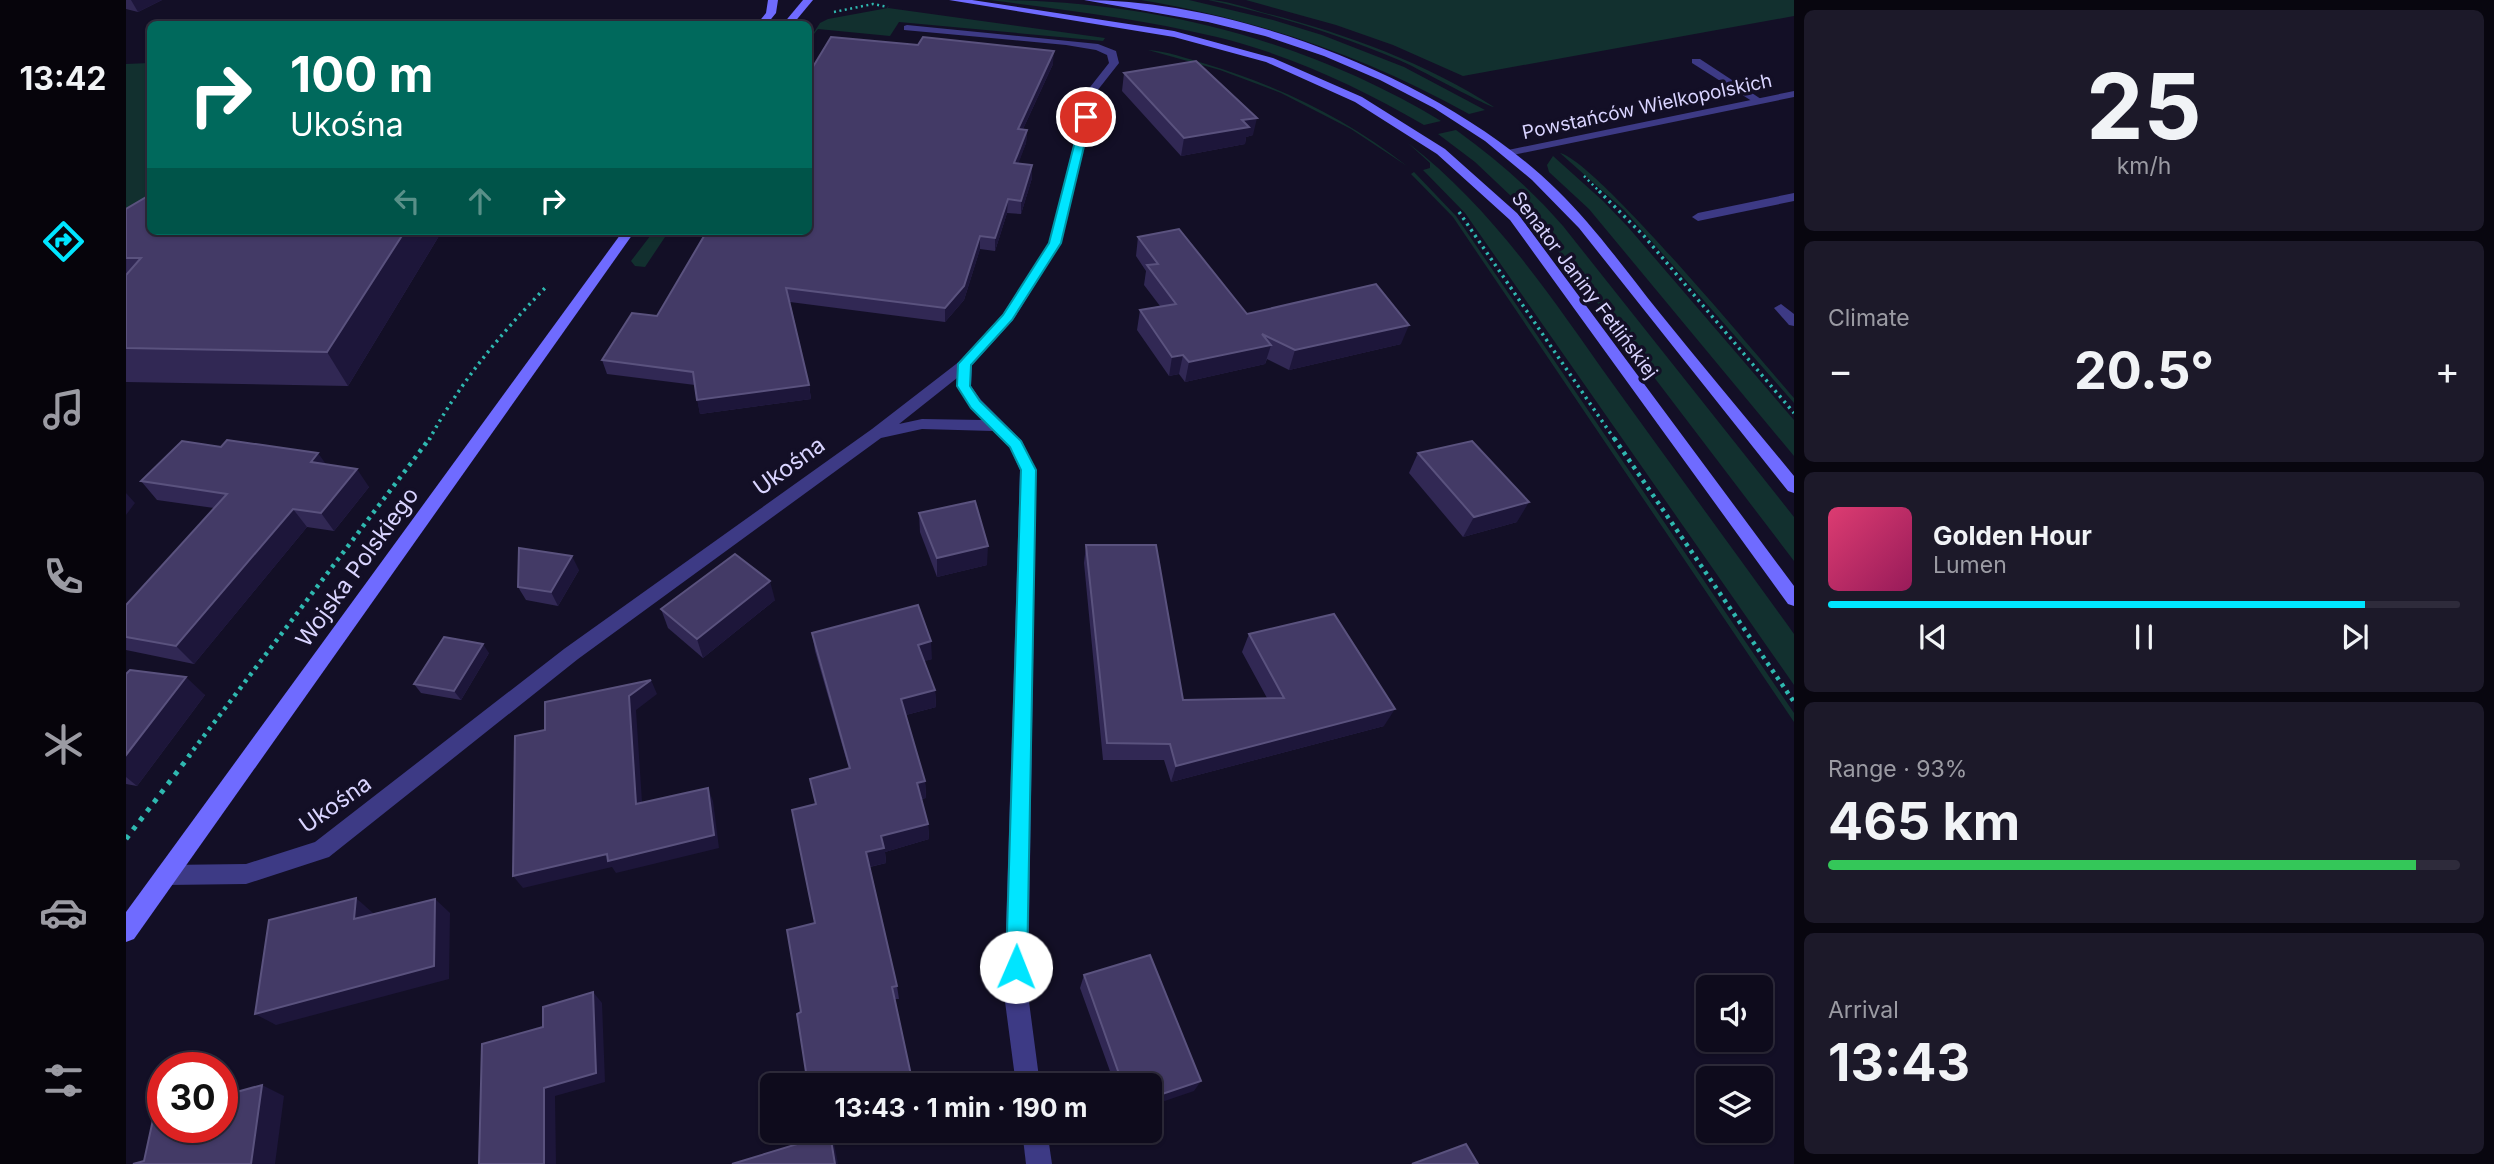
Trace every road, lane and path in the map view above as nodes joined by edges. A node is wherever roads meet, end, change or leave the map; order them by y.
1 (772, 0) edge
2 (808, 0) edge
3 (884, 0) edge
4 (954, 0) edge
5 (1089, 0) edge
6 (873, 4) junction
7 (898, 8) dead end
8 (795, 14) junction
9 (764, 21) edge
10 (790, 21) edge
11 (907, 27) dead end
12 (1696, 61) dead end
13 (1794, 94) edge
14 (1759, 101) junction
15 (1508, 153) junction
16 (1794, 197) edge
17 (1451, 203) dead end
18 (1698, 217) dead end
19 (626, 235) edge
20 (548, 284) dead end
21 (1781, 308) dead end
22 (1794, 322) edge
23 (965, 364) junction
24 (996, 426) junction
25 (877, 433) junction
26 (1794, 487) edge
27 (1794, 599) edge
28 (1794, 702) edge
29 (126, 839) edge
30 (166, 875) junction
31 (126, 931) edge
32 (1026, 1073) edge
33 (1036, 1143) edge
34 (1039, 1164) edge

1 - 9 main road
2 - 8 main road
3 - 6 path
4 - 27 main road, Senator Janiny Fetlińskiej
5 - 15 main road, Senator Janiny Fetlińskiej
6 - 7 path
6 - 8 path
8 - 10 main road
11 - 23 street, Ukośna
12 - 14 street
13 - 14 street, Powstańców Wielkopolskich
14 - 15 street, Powstańców Wielkopolskich
15 - 26 main road, Senator Janiny Fetlińskiej
16 - 18 street
17 - 28 path
19 - 30 main road, Wojska Polskiego
20 - 29 path
21 - 22 street
23 - 24 street
23 - 25 street, Ukośna
24 - 25 street
24 - 32 street
25 - 30 street, Ukośna
30 - 31 main road, Wojska Polskiego
33 - 34 street

